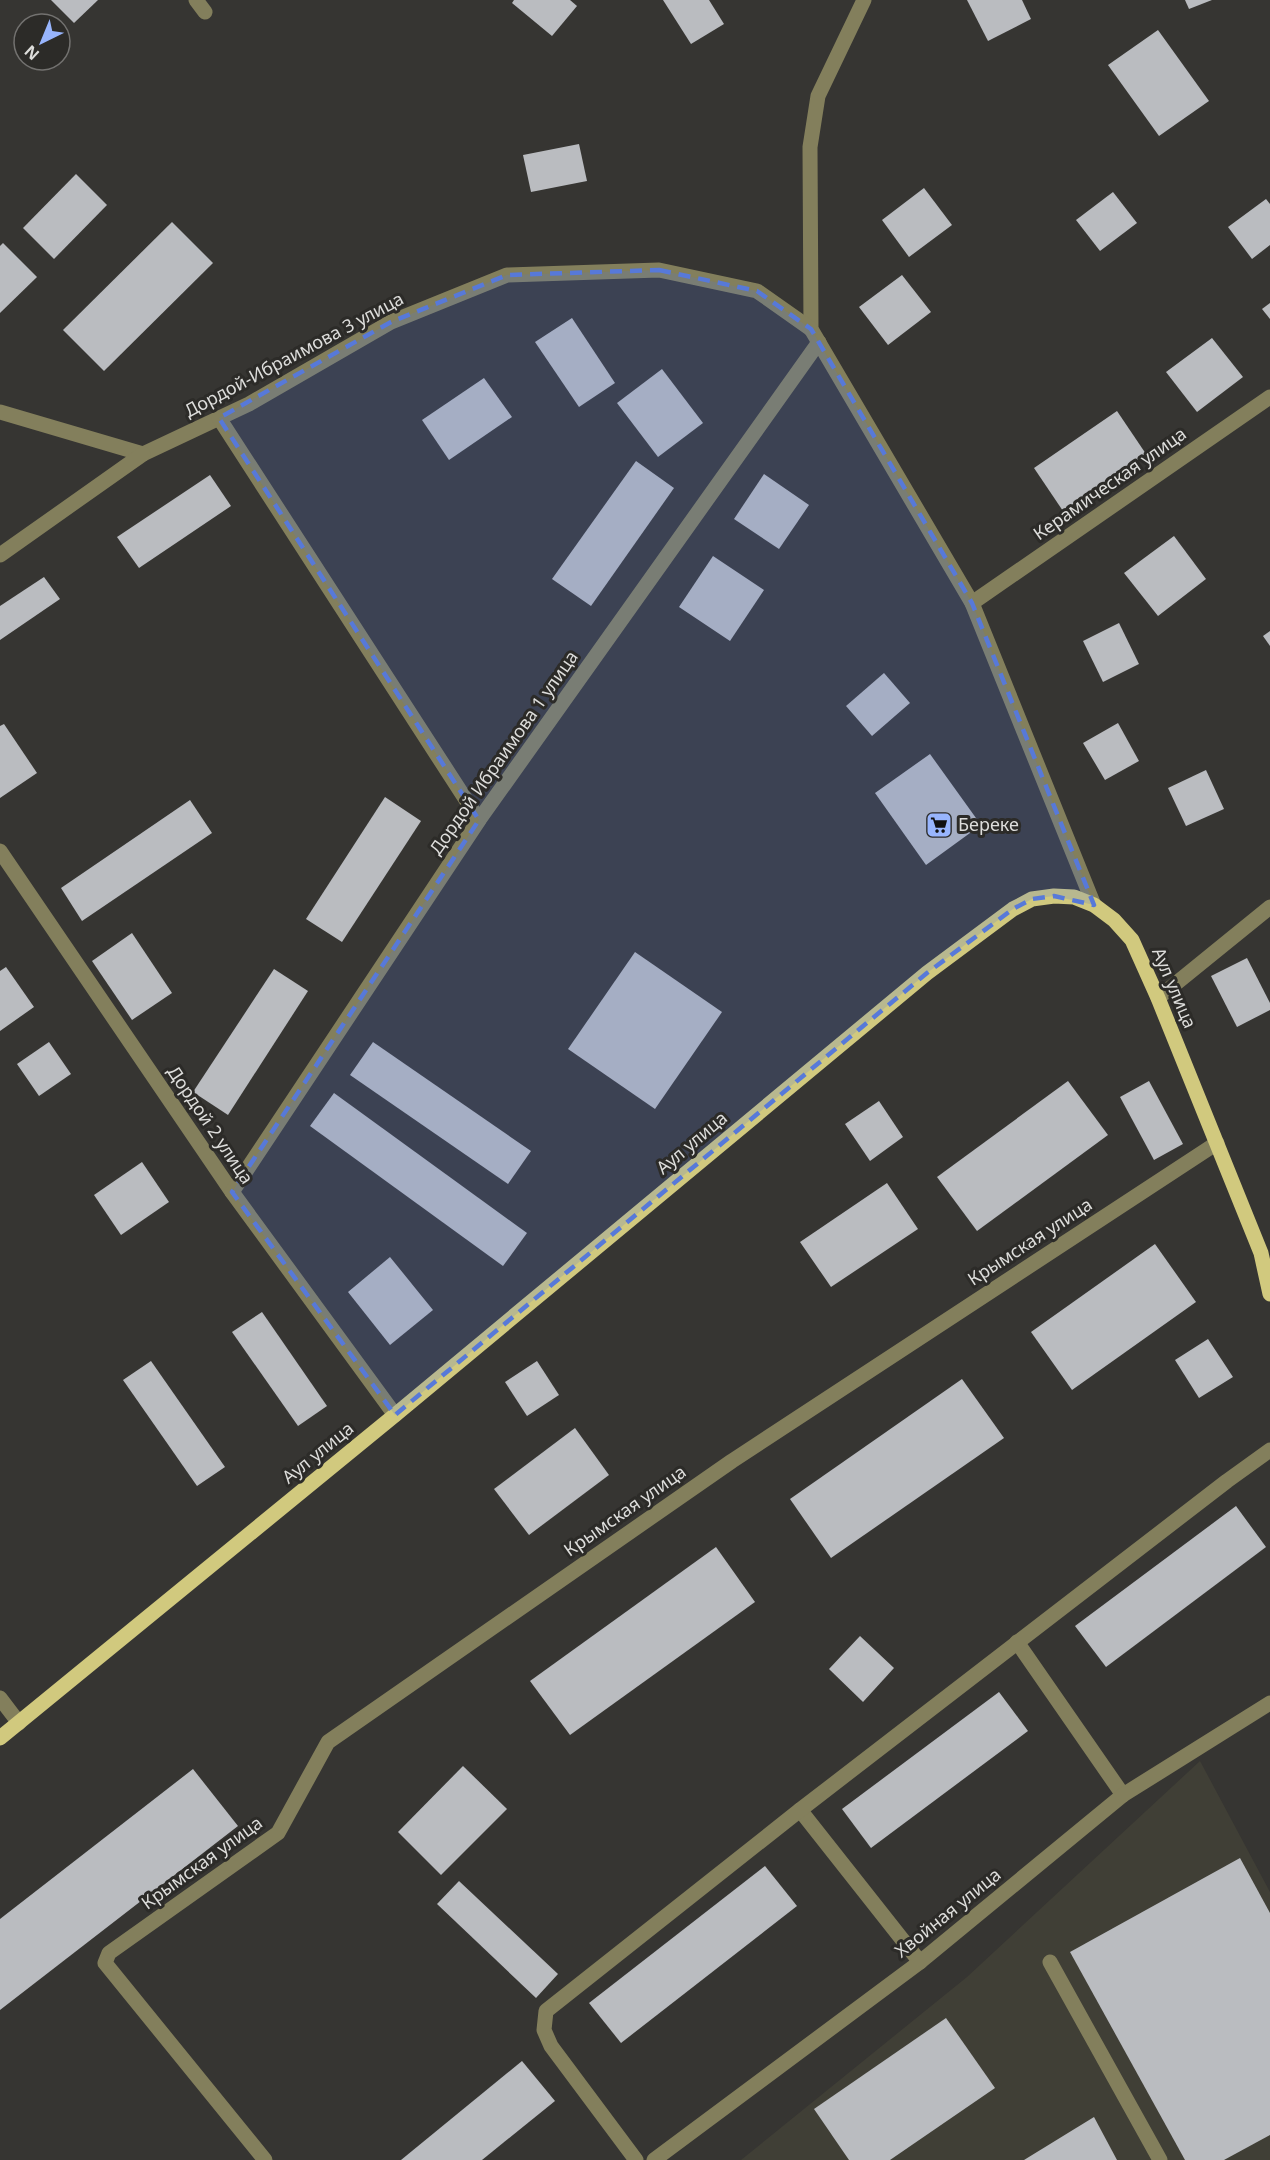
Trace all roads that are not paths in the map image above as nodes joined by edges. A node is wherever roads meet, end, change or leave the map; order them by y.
1 (864, 0) edge
2 (815, 336) junction
3 (1270, 397) edge
4 (0, 412) edge
5 (219, 418) junction
6 (143, 454) junction
7 (0, 555) edge
8 (972, 603) junction
9 (479, 820) junction
10 (0, 851) edge
11 (1094, 905) junction
12 (1270, 907) edge
13 (1158, 998) junction
14 (1217, 1143) junction
15 (232, 1192) junction
16 (1265, 1251) edge
17 (1270, 1294) edge
18 (395, 1415) junction
19 (1270, 1450) edge
20 (1017, 1642) junction
21 (0, 1698) edge
22 (1270, 1703) edge
23 (19, 1723) junction
24 (0, 1738) edge
25 (1124, 1795) junction
26 (800, 1810) junction
27 (920, 1962) junction
28 (1050, 1962) dead end
29 (265, 2160) edge
30 (636, 2160) edge
31 (654, 2160) edge
32 (1160, 2160) edge

1 - 2 street
2 - 5 street, Дордой-Ибраимова 3 улица
2 - 8 street
2 - 9 street, Дордой Ибраимова 1 улица
3 - 8 street, Керамическая улица
4 - 6 street
5 - 6 street, Дордой-Ибраимова 3 улица
5 - 9 street
6 - 7 street, Дордой-Ибраимова 3 улица
8 - 11 street
9 - 15 street, Дордой Ибраимова 1 улица
10 - 15 street, Дордой 2 улица
11 - 13 main road, Аул улица
11 - 18 main road, Аул улица
12 - 13 street
13 - 14 main road, Аул улица
14 - 16 main road, Аул улица
14 - 29 street, Крымская улица
15 - 18 street, Дордой 2 улица
16 - 17 main road, Аул улица
18 - 23 main road, Аул улица
19 - 20 street
20 - 25 street
20 - 26 street
21 - 23 street
22 - 25 street, Хвойная улица
23 - 24 main road, Аул улица
25 - 27 street, Хвойная улица
26 - 27 street
26 - 30 street
27 - 31 street, Хвойная улица
28 - 32 street

